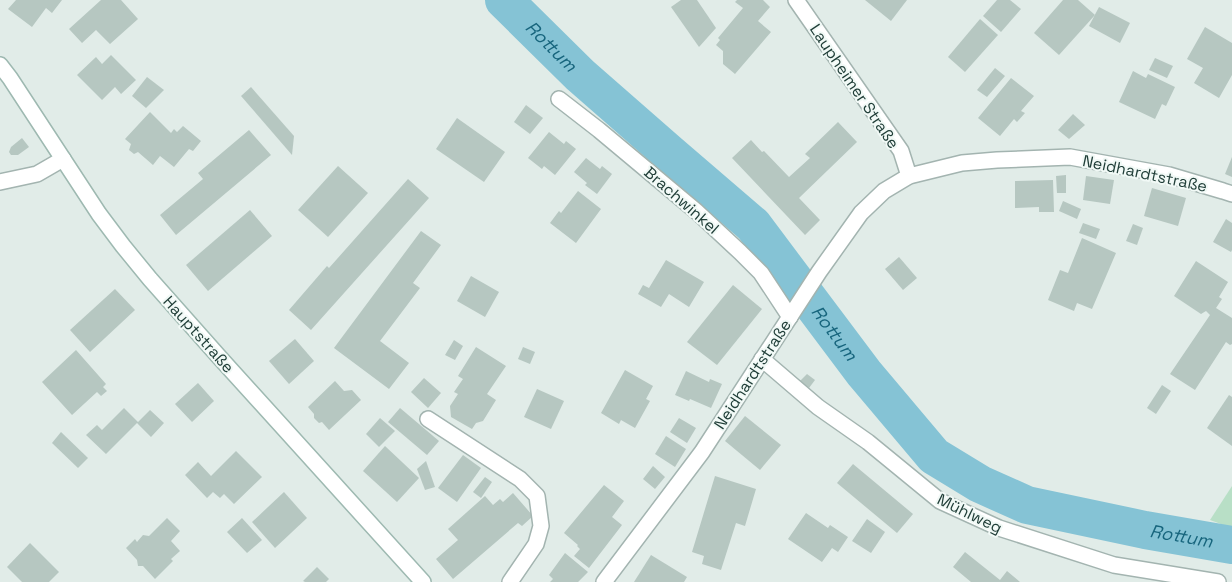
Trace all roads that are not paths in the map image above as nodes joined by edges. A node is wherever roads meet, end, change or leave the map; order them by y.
1 (796, 0) edge
2 (0, 66) edge
3 (558, 99) dead end
4 (63, 158) junction
5 (909, 176) junction
6 (0, 182) edge
7 (1232, 194) edge
8 (793, 312) junction
9 (762, 359) junction
10 (428, 419) dead end
11 (423, 582) edge
12 (510, 582) edge
13 (604, 582) edge
14 (1218, 582) edge

1 - 5 street, Laupheimer Straße
2 - 4 street, Hauptstraße
3 - 8 street, Brachwinkel
4 - 6 street
4 - 11 street, Hauptstraße
5 - 7 street, Neidhardtstraße
5 - 8 street, Neidhardtstraße
8 - 9 street, Neidhardtstraße
9 - 13 street, Neidhardtstraße
9 - 14 street, Mühlweg
10 - 12 street

